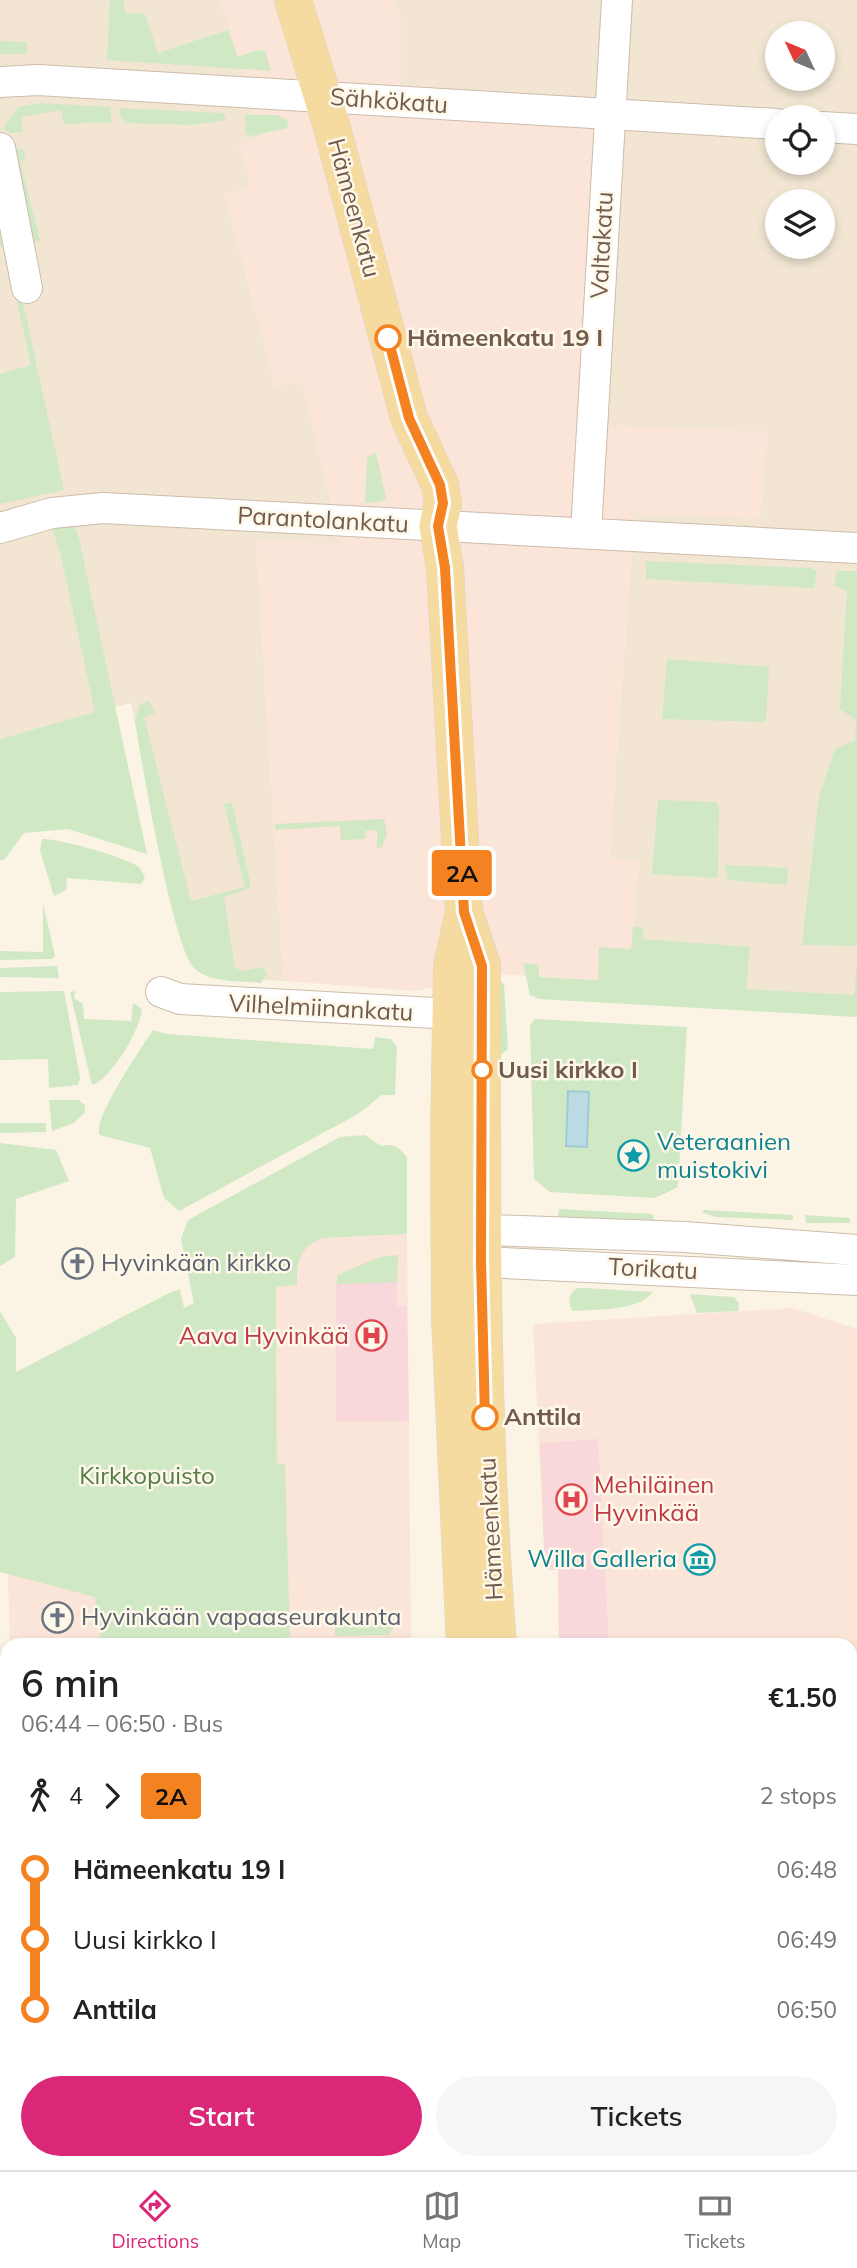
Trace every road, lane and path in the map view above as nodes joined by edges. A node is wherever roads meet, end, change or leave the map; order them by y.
1 (293, 0) edge
2 (617, 0) edge
3 (0, 82) edge
4 (323, 96) junction
5 (610, 114) junction
6 (765, 123) edge
7 (835, 128) edge
8 (857, 129) edge
9 (0, 148) edge
10 (27, 288) dead end
11 (438, 526) junction
12 (0, 528) edge
13 (586, 532) junction
14 (857, 548) edge
15 (161, 992) dead end
16 (467, 1015) junction
17 (466, 1245) junction
18 (857, 1250) edge
19 (857, 1280) edge
20 (465, 1638) edge
21 (498, 1638) edge

1 - 4 main road, Hämeenkatu
2 - 5 street, Valtakatu
3 - 4 street, Sähkökatu
4 - 5 street, Sähkökatu
4 - 11 main road, Hämeenkatu
5 - 6 street, Sähkökatu
5 - 13 street, Valtakatu
7 - 8 street
9 - 10 street
11 - 12 street, Parantolankatu
11 - 13 street, Parantolankatu
11 - 16 main road, Hämeenkatu
13 - 14 street, Parantolankatu
15 - 16 street, Vilhelmiinankatu
16 - 17 main road, Hämeenkatu
17 - 18 street, Torikatu
17 - 19 street, Torikatu
17 - 20 main road, Hämeenkatu
17 - 21 main road, Hämeenkatu

